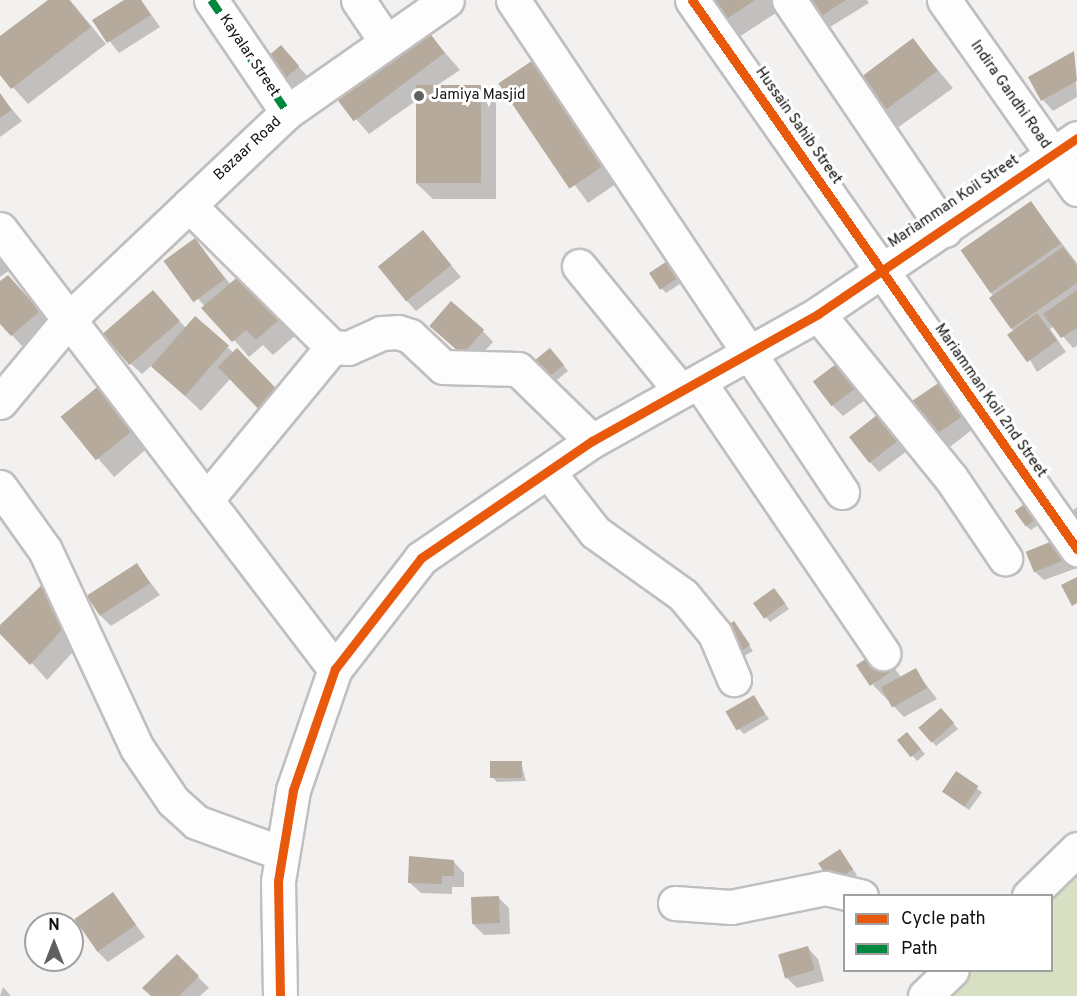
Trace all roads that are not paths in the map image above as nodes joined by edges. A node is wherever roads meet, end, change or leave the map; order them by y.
1 (211, 0) edge
2 (358, 0) edge
3 (447, 0) edge
4 (513, 0) edge
5 (692, 0) edge
6 (789, 0) edge
7 (944, 0) edge
8 (385, 40) junction
9 (287, 112) junction
10 (1065, 146) edge
11 (1077, 189) edge
12 (189, 205) junction
13 (0, 229) edge
14 (945, 230) junction
15 (579, 266) dead end
16 (879, 270) junction
17 (818, 314) junction
18 (68, 320) junction
19 (332, 347) junction
20 (753, 356) junction
21 (689, 386) junction
22 (0, 402) edge
23 (592, 441) junction
24 (550, 474) junction
25 (0, 487) edge
26 (842, 492) dead end
27 (206, 500) junction
28 (1077, 549) edge
29 (1005, 558) dead end
30 (883, 653) dead end
31 (335, 669) junction
32 (734, 679) dead end
33 (1077, 849) edge
34 (281, 853) junction
35 (852, 894) edge
36 (1031, 894) edge
37 (675, 903) dead end
38 (286, 993) edge

1 - 9 street, Kayalar Street
2 - 8 street
3 - 8 street, Bazaar Road
4 - 20 street
5 - 16 street, Hussain Sahib Street
6 - 14 street
7 - 10 street, Indira Gandhi Road
8 - 9 street, Bazaar Road
9 - 12 street, Bazaar Road
10 - 11 street, Indira Gandhi Road
10 - 14 street, Mariamman Koil Street
12 - 18 street, Bazaar Road
12 - 19 street
13 - 18 street
14 - 16 street, Mariamman Koil Street
15 - 21 street
16 - 17 street, Mariamman Koil Street
16 - 28 street, Mariamman Koil 2nd Street
17 - 20 street, Mariamman Koil Street
17 - 29 street
18 - 22 street, Bazaar Road
18 - 27 street
19 - 23 street
19 - 27 street
20 - 21 street, Mariamman Koil Street
20 - 26 street
21 - 23 street, Mariamman Koil Street
21 - 30 street
23 - 24 street, Mariamman Koil Street
24 - 31 street, Mariamman Koil Street
24 - 32 street
25 - 34 street
27 - 31 street
31 - 34 street, Mariamman Koil Street
33 - 36 street
34 - 38 street, Mariamman Koil Street
35 - 37 street

